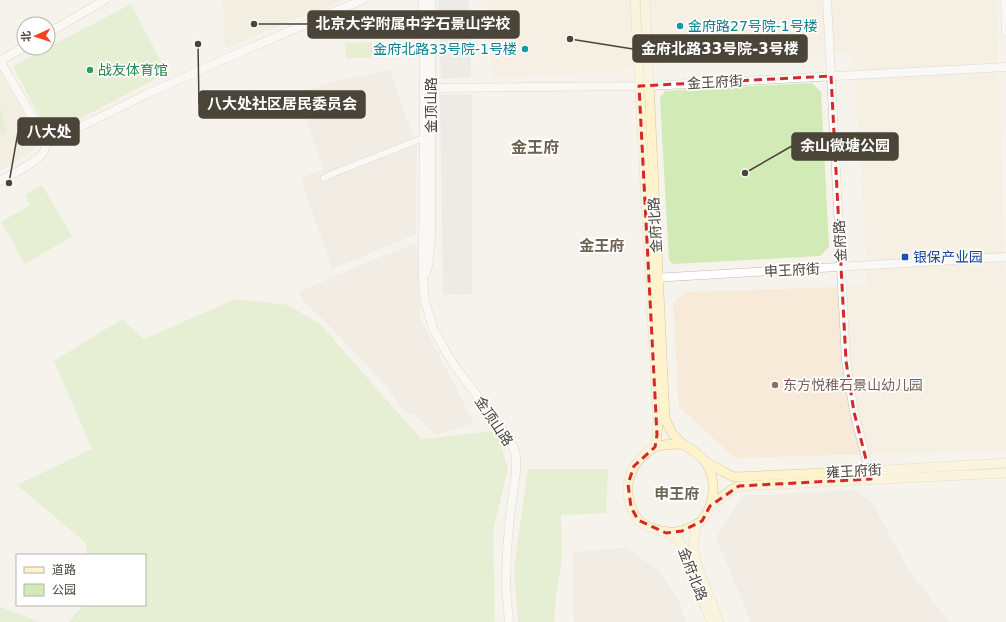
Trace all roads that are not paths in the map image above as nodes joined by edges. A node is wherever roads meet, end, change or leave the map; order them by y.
1 (105, 0) edge
2 (362, 0) edge
3 (423, 0) edge
4 (431, 0) edge
5 (635, 0) edge
6 (645, 0) edge
7 (827, 0) edge
8 (1005, 0) edge
9 (56, 28) edge
10 (1006, 31) edge
11 (16, 52) edge
12 (0, 61) edge
13 (1006, 66) edge
14 (831, 76) junction
15 (644, 86) junction
16 (428, 88) junction
17 (427, 136) junction
18 (46, 144) junction
19 (324, 178) dead end
20 (0, 181) edge
21 (1006, 257) edge
22 (841, 268) junction
23 (654, 278) junction
24 (682, 444) junction
25 (655, 447) junction
26 (706, 462) junction
27 (1006, 463) edge
28 (1006, 473) edge
29 (870, 475) junction
30 (710, 506) junction
31 (697, 524) junction
32 (666, 532) junction
33 (509, 622) edge
34 (712, 622) edge
35 (719, 622) edge

1 - 9 street
2 - 18 street
3 - 16 street, 金顶山路
4 - 16 street, 金顶山路
5 - 15 main road, 金府北路
6 - 15 main road, 金府北路
7 - 14 street, 金府路
8 - 10 street
11 - 12 street
12 - 18 street
13 - 14 street, 金王府街
14 - 15 street, 金王府街
14 - 22 street, 金府路
15 - 16 street, 金王府街
15 - 23 main road, 金府北路
16 - 17 street, 金顶山路
17 - 19 street
17 - 33 street, 金顶山路
18 - 20 street
21 - 22 street, 申王府街
22 - 23 street, 申王府街
22 - 29 street, 金府路
23 - 24 main road, 金府北路
23 - 25 main road, 金府北路
24 - 25 main road
24 - 26 main road
25 - 32 main road
26 - 29 main road, 雍王府街
26 - 30 main road
27 - 29 main road, 雍王府街
28 - 29 main road, 雍王府街
29 - 30 main road, 雍王府街
30 - 31 main road
31 - 32 main road
31 - 35 main road, 金府北路
32 - 34 main road, 金府北路

